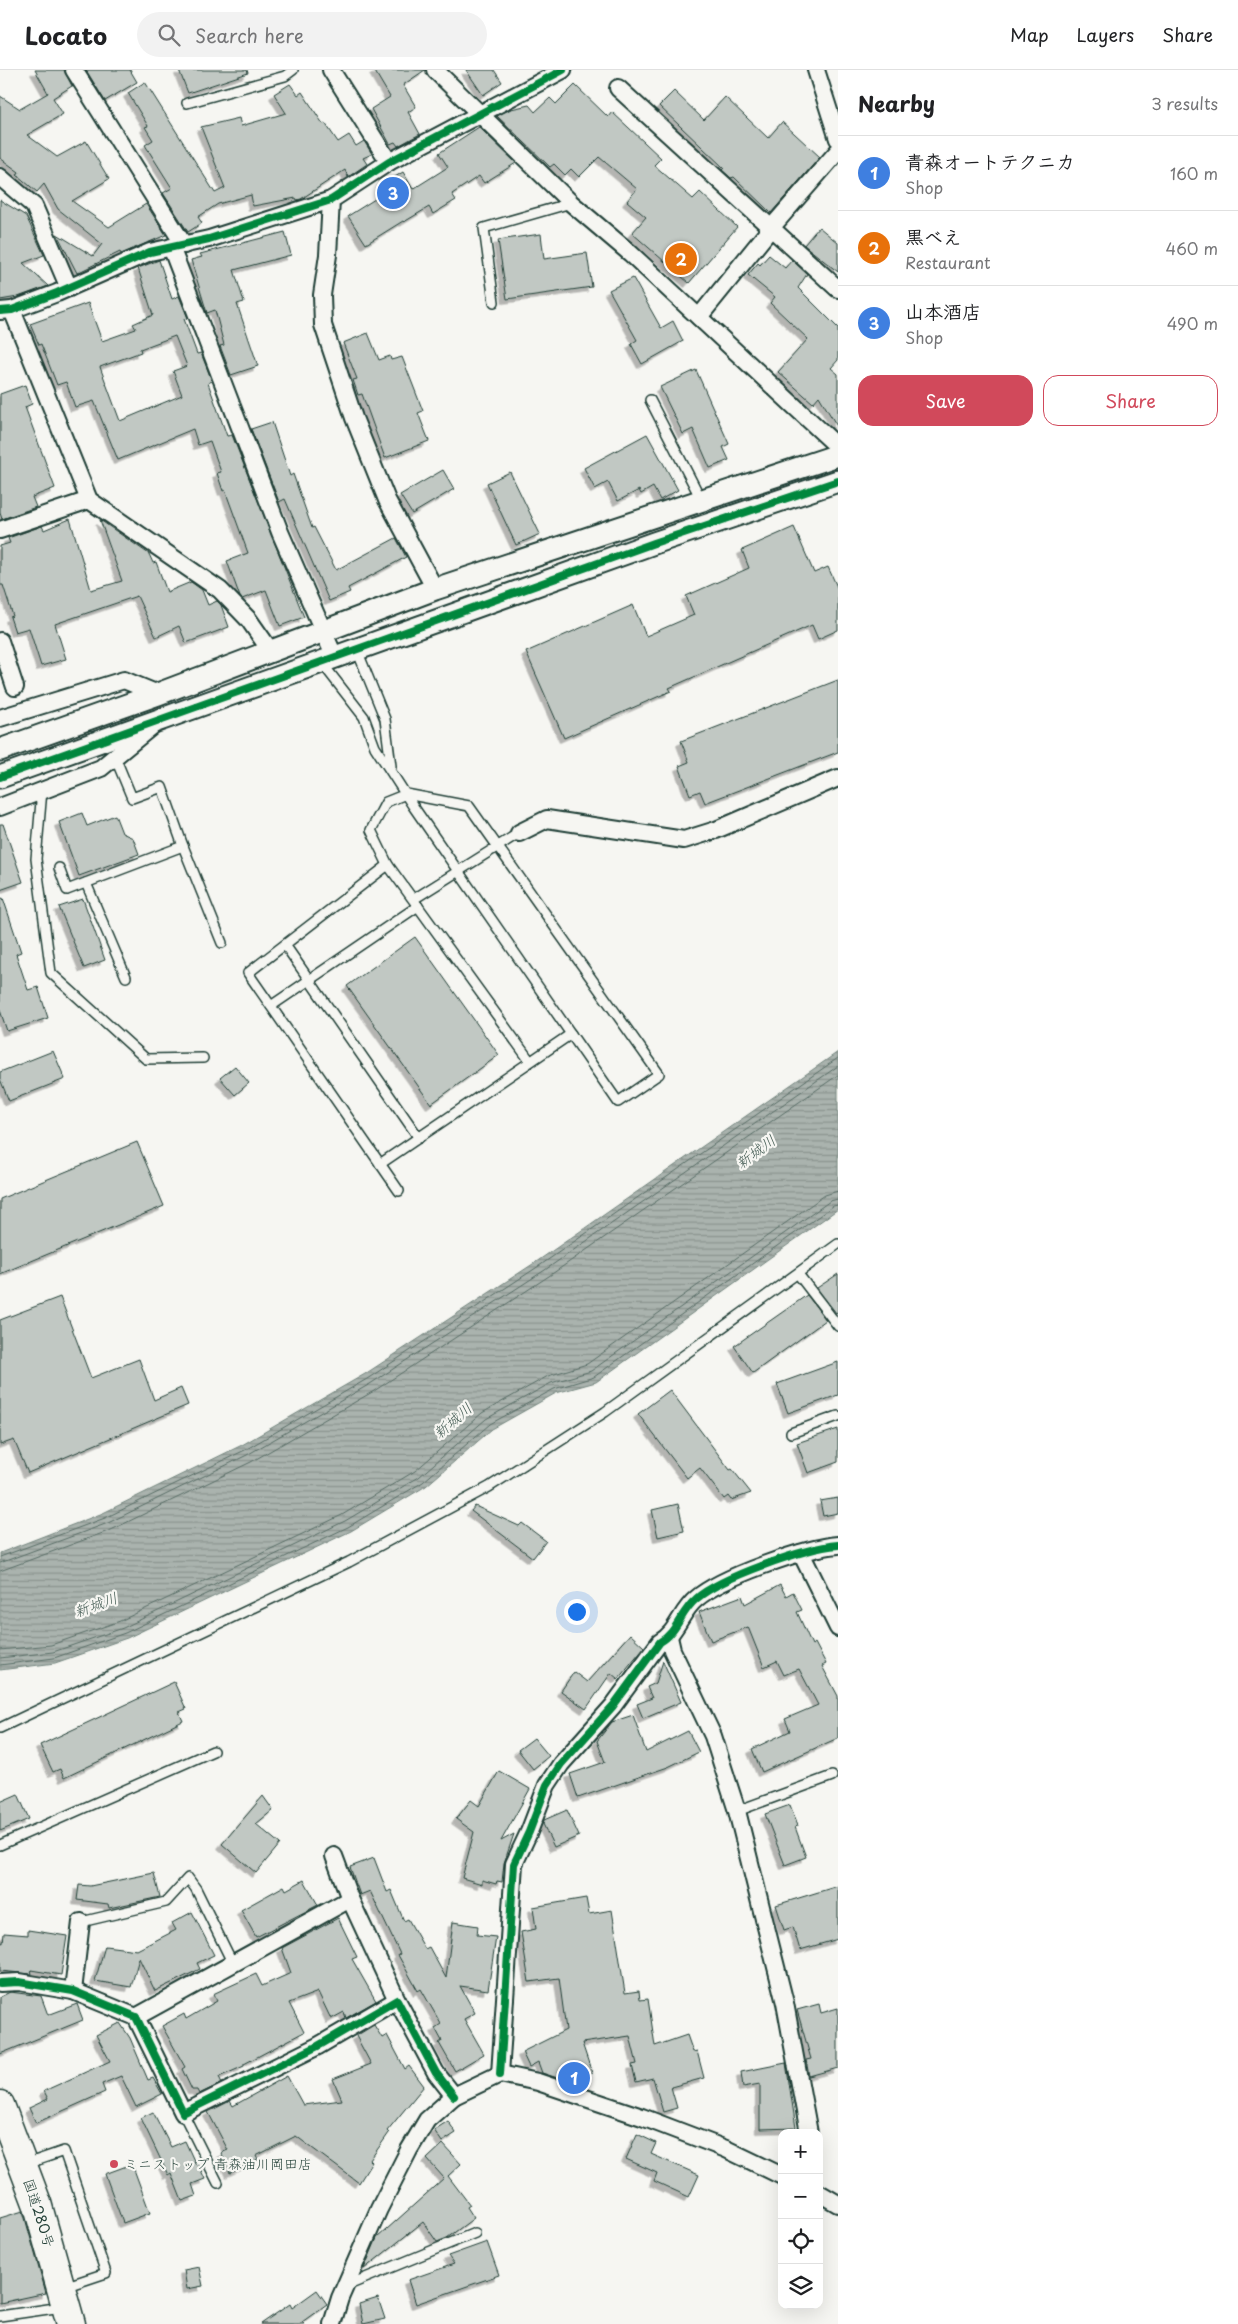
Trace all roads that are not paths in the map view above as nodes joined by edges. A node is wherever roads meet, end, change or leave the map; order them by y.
1 (74, 70) edge
2 (292, 70) edge
3 (331, 70) edge
4 (434, 70) edge
5 (563, 70) edge
6 (816, 70) edge
7 (618, 88) dead end
8 (187, 103) dead end
9 (479, 113) junction
10 (838, 139) edge
11 (838, 151) edge
12 (388, 162) junction
13 (0, 177) edge
14 (331, 200) junction
15 (571, 203) junction
16 (771, 228) junction
17 (178, 246) junction
18 (69, 288) junction
19 (838, 289) edge
20 (494, 302) dead end
21 (6, 311) edge
22 (699, 317) junction
23 (650, 400) dead end
24 (838, 447) edge
25 (838, 455) edge
26 (838, 481) edge
27 (89, 500) junction
28 (702, 502) junction
29 (0, 530) edge
30 (435, 590) junction
31 (323, 631) junction
32 (0, 641) edge
33 (270, 650) junction
34 (356, 650) junction
35 (328, 660) junction
36 (16, 687) dead end
37 (158, 694) junction
38 (0, 718) edge
39 (157, 723) junction
40 (0, 750) edge
41 (114, 757) junction
42 (391, 769) junction
43 (0, 777) edge
44 (838, 778) edge
45 (42, 790) junction
46 (406, 794) junction
47 (0, 806) edge
48 (519, 833) joint
49 (183, 846) junction
50 (497, 846) junction
51 (388, 865) junction
52 (59, 868) dead end
53 (458, 872) junction
54 (86, 883) junction
55 (416, 903) junction
56 (222, 943) dead end
57 (285, 945) junction
58 (126, 977) dead end
59 (310, 981) junction
60 (271, 1006) junction
61 (571, 1034) junction
62 (203, 1058) dead end
63 (530, 1061) junction
64 (419, 1138) junction
65 (380, 1164) junction
66 (399, 1191) dead end
67 (838, 1244) edge
68 (798, 1274) junction
69 (838, 1326) edge
70 (838, 1416) edge
71 (791, 1433) dead end
72 (838, 1545) edge
73 (801, 1554) junction
74 (838, 1628) edge
75 (670, 1637) junction
76 (0, 1728) edge
77 (213, 1751) dead end
78 (832, 1776) dead end
79 (737, 1810) junction
80 (0, 1845) edge
81 (334, 1856) dead end
82 (350, 1899) junction
83 (81, 1922) joint
84 (233, 1964) junction
85 (0, 1983) edge
86 (73, 1991) junction
87 (397, 2000) junction
88 (136, 2018) junction
89 (500, 2074) junction
90 (454, 2096) junction
91 (0, 2104) edge
92 (182, 2113) junction
93 (807, 2129) edge
94 (23, 2165) junction
95 (778, 2174) edge
96 (218, 2183) dead end
97 (823, 2195) edge
98 (838, 2204) edge
99 (475, 2233) dead end
100 (345, 2286) junction
101 (67, 2306) edge
102 (0, 2316) edge
103 (332, 2324) edge

1 - 17 street
2 - 8 lane
3 - 12 street
4 - 9 street
5 - 9 street
6 - 10 street
7 - 16 street
9 - 12 street
9 - 15 street
11 - 16 street
12 - 14 street
13 - 18 street
14 - 17 street
14 - 30 street
15 - 20 lane
15 - 22 street
16 - 19 street
16 - 22 street
17 - 18 street
17 - 31 street
18 - 21 street
21 - 27 street
22 - 24 street
23 - 28 lane
25 - 28 street
26 - 34 street
27 - 29 street
27 - 33 street
28 - 30 street
30 - 31 street
31 - 33 street
31 - 35 street
32 - 36 street
33 - 37 street
34 - 35 street
34 - 42 lane
35 - 39 street
35 - 42 lane
37 - 38 street
37 - 40 street
39 - 41 street
39 - 43 street
41 - 45 street
41 - 49 lane
42 - 46 lane
44 - 48 street
45 - 47 street
45 - 62 lane
46 - 50 lane
46 - 51 lane
46 - 53 lane
48 - 50 lane
49 - 54 lane
49 - 56 lane
50 - 53 lane
50 - 61 lane
51 - 55 lane
51 - 57 lane
52 - 54 lane
53 - 55 lane
53 - 61 lane
54 - 58 lane
55 - 59 lane
55 - 63 lane
57 - 59 lane
57 - 60 lane
59 - 60 lane
59 - 64 lane
60 - 65 lane
61 - 63 lane
63 - 64 lane
64 - 65 lane
65 - 66 lane
67 - 68 lane
68 - 69 lane
68 - 76 lane
70 - 71 lane
72 - 73 street
73 - 74 street
73 - 75 street
75 - 79 street
75 - 89 street
77 - 80 lane
78 - 79 lane
79 - 93 street
81 - 82 street
82 - 84 street
82 - 87 street
83 - 84 lane
83 - 86 street
84 - 88 street
85 - 86 street
86 - 88 street
87 - 90 street
87 - 92 street
88 - 92 street
89 - 90 street
89 - 95 street
90 - 100 street
91 - 94 highway, 国道280号
92 - 96 lane
94 - 101 highway, 国道280号
94 - 101 lane
97 - 98 street
99 - 100 lane
100 - 103 street
101 - 102 lane

